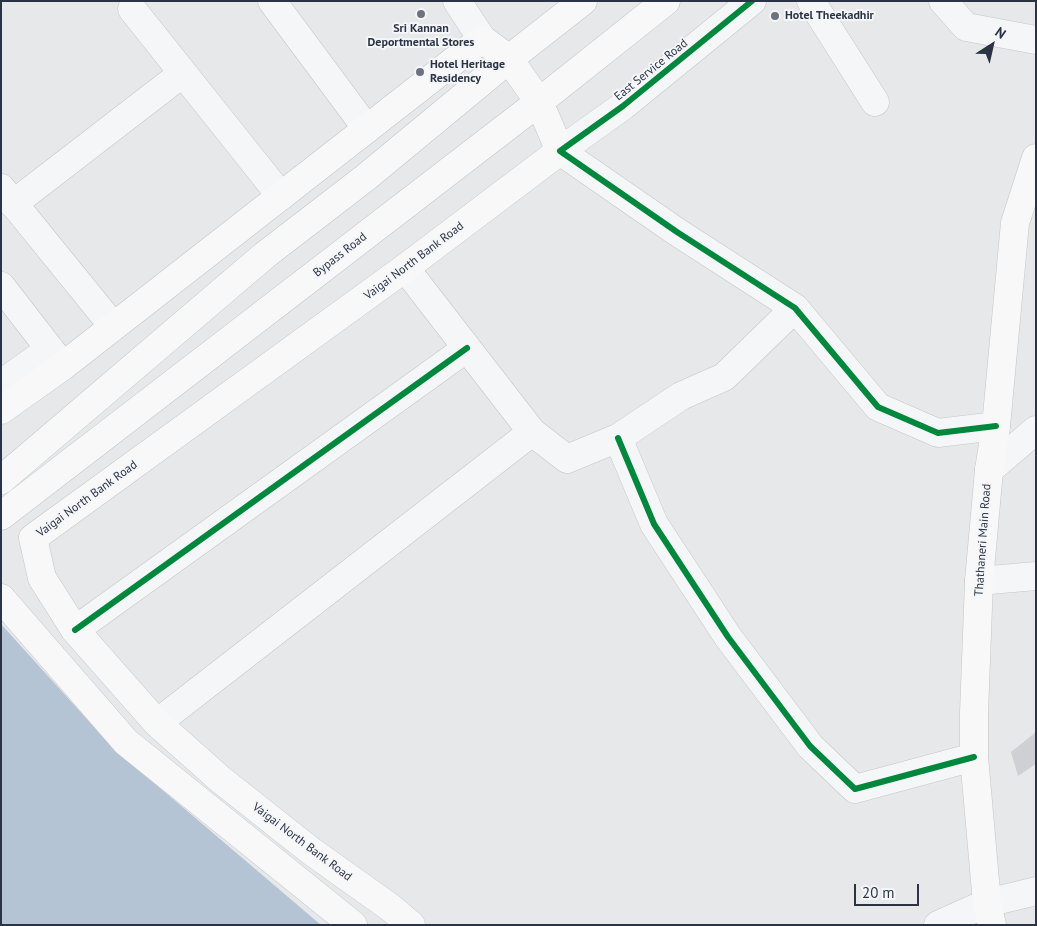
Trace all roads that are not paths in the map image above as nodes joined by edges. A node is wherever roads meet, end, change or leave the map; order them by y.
1 (272, 1) edge
2 (457, 1) edge
3 (583, 1) edge
4 (666, 1) edge
5 (752, 1) edge
6 (811, 1) edge
7 (943, 1) edge
8 (132, 9) dead end
9 (482, 40) junction
10 (1036, 40) edge
11 (509, 59) junction
12 (183, 73) junction
13 (539, 102) junction
14 (874, 102) dead end
15 (367, 129) junction
16 (560, 151) junction
17 (1036, 158) edge
18 (7, 196) edge
19 (282, 196) junction
20 (405, 268) junction
21 (5, 297) edge
22 (795, 308) junction
23 (113, 326) junction
24 (467, 348) junction
25 (57, 357) junction
26 (1, 384) edge
27 (1, 410) edge
28 (996, 426) junction
29 (1036, 430) edge
30 (532, 432) junction
31 (618, 438) junction
32 (989, 470) junction
33 (1, 480) edge
34 (7, 511) edge
35 (1036, 576) edge
36 (979, 581) junction
37 (1, 598) edge
38 (75, 630) junction
39 (157, 723) junction
40 (974, 757) junction
41 (1036, 891) edge
42 (989, 914) edge
43 (353, 925) edge
44 (411, 925) edge
45 (938, 925) edge

1 - 15 street
2 - 9 street
3 - 11 main road
4 - 13 main road, Bypass Road
5 - 16 street, East Service Road
6 - 14 street
7 - 10 street
8 - 12 street
9 - 11 main road
9 - 15 main road
11 - 13 main road
11 - 33 main road
12 - 18 street
12 - 19 street
13 - 16 main road
13 - 34 main road, Bypass Road
15 - 19 main road
16 - 20 main road, Vaigai North Bank Road
16 - 22 street
17 - 28 main road, Thathaneri Main Road
18 - 23 street
19 - 23 main road
20 - 24 street
20 - 38 main road, Vaigai North Bank Road
21 - 25 street
22 - 28 street
22 - 31 street
23 - 25 main road
24 - 30 street
24 - 38 street
25 - 26 street
25 - 27 main road
28 - 32 main road, Thathaneri Main Road
29 - 32 street
30 - 31 street
30 - 39 street
31 - 40 street
32 - 36 main road, Thathaneri Main Road
35 - 36 street
36 - 40 main road, Thathaneri Main Road
37 - 43 main road
38 - 39 main road, Vaigai North Bank Road
39 - 44 main road, Vaigai North Bank Road
40 - 42 main road, Thathaneri Main Road
41 - 42 street
42 - 45 street

